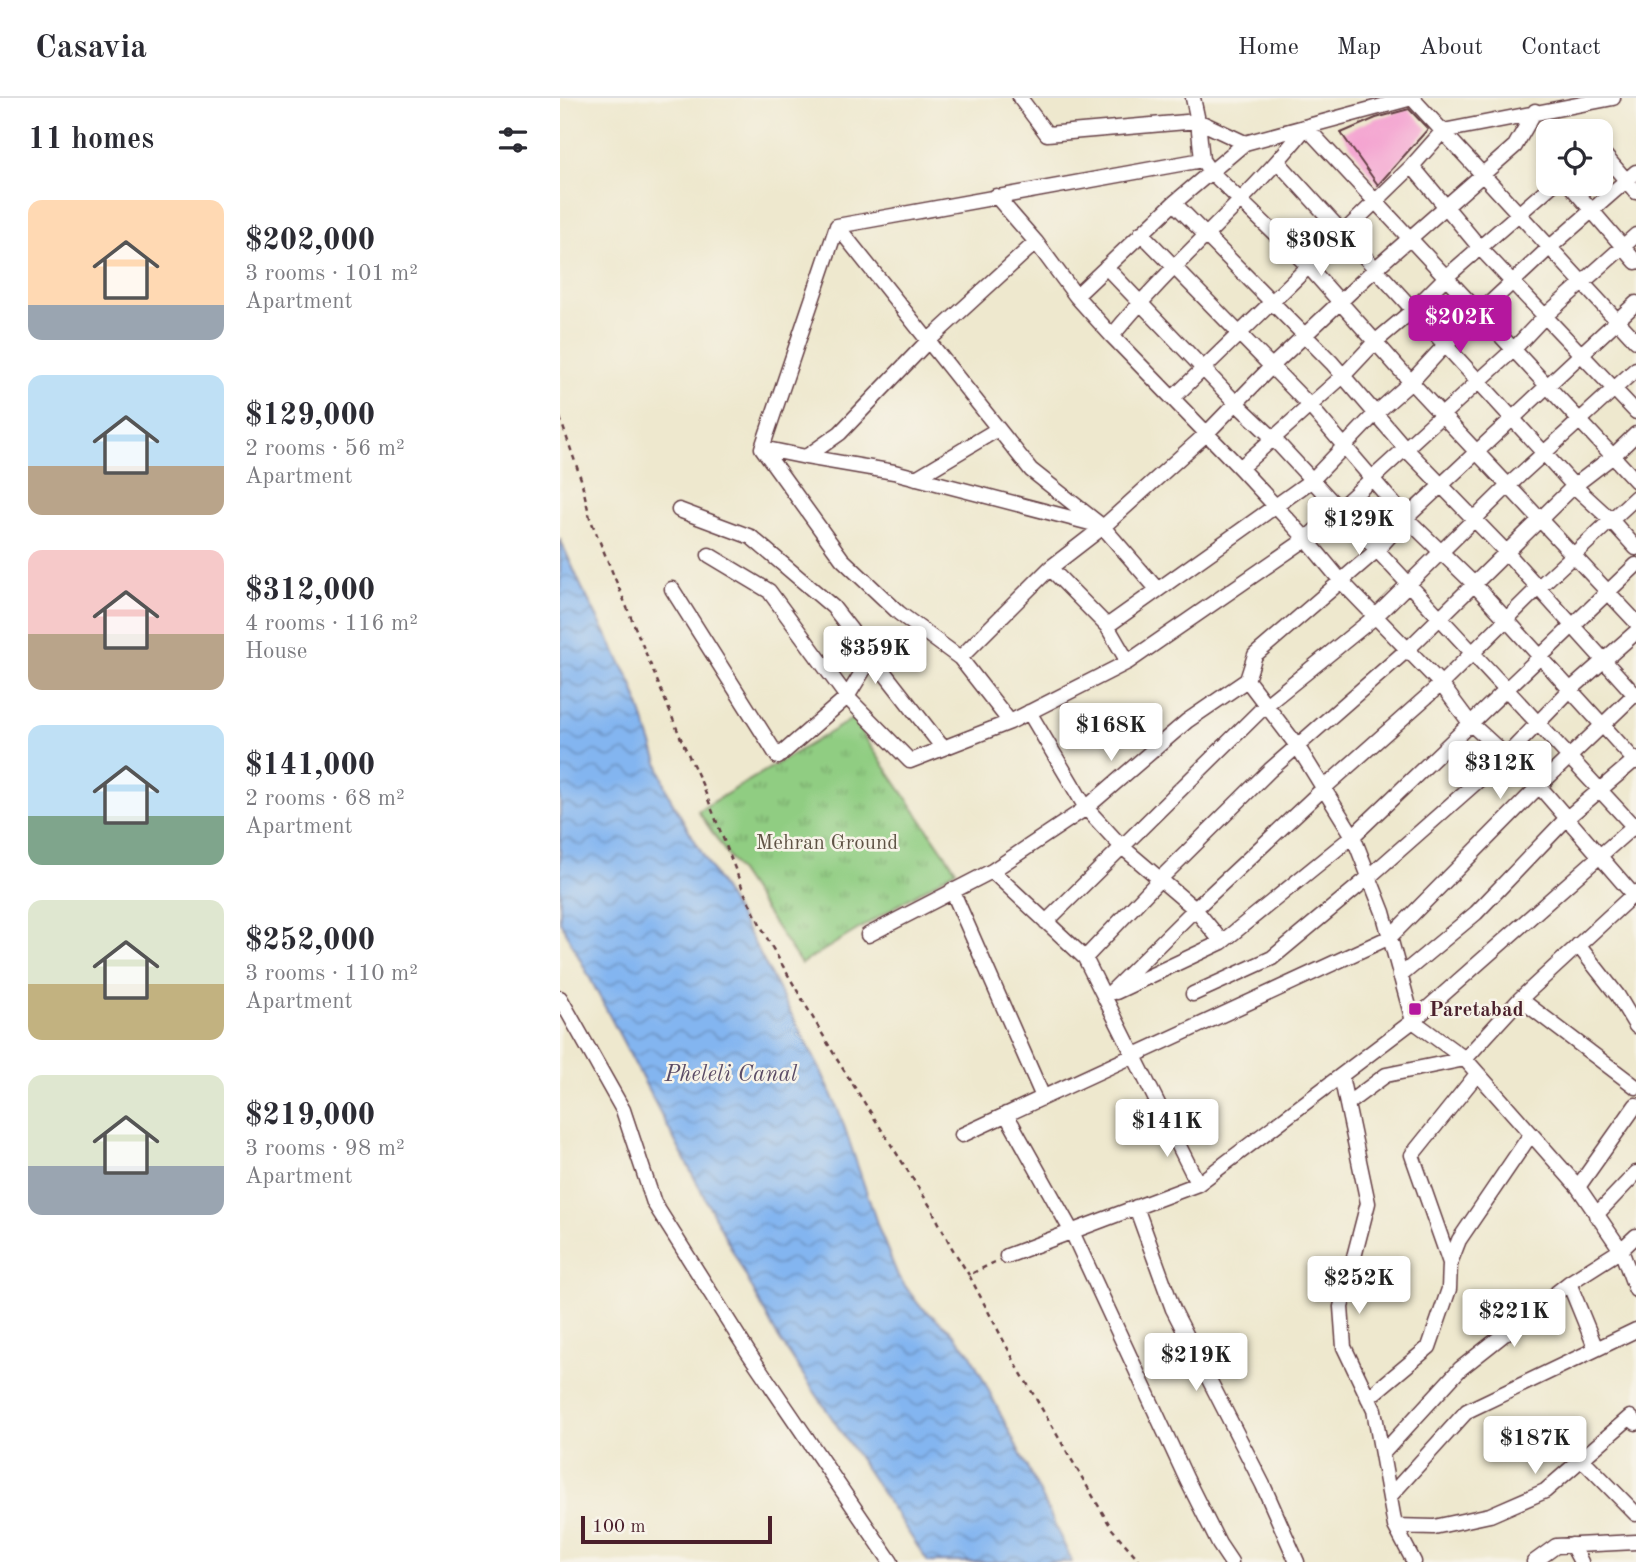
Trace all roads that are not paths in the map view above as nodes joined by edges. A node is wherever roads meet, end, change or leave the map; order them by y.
1 (1020, 98) edge
2 (1193, 98) edge
3 (1412, 98) edge
4 (1613, 98) edge
5 (1535, 111) junction
6 (1198, 121) junction
7 (1306, 127) junction
8 (1443, 131) junction
9 (1245, 143) junction
10 (1613, 161) edge
11 (1278, 162) junction
12 (1206, 166) junction
13 (1412, 166) junction
14 (1482, 173) junction
15 (1631, 176) edge
16 (1636, 192) edge
17 (996, 196) junction
18 (1539, 196) edge
19 (1579, 196) edge
20 (1241, 200) junction
21 (1376, 200) junction
22 (1174, 203) junction
23 (1445, 206) junction
24 (1591, 210) junction
25 (1517, 214) junction
26 (837, 226) junction
27 (1342, 232) junction
28 (1141, 233) junction
29 (1207, 234) junction
30 (1636, 235) edge
31 (1410, 239) junction
32 (1036, 242) junction
33 (1622, 247) junction
34 (1481, 248) junction
35 (1549, 248) junction
36 (1636, 262) edge
37 (1174, 266) junction
38 (1308, 266) junction
39 (1106, 267) junction
40 (1376, 268) junction
41 (1445, 278) junction
42 (1513, 283) junction
43 (1581, 283) junction
44 (1076, 296) junction
45 (1140, 302) junction
46 (1272, 303) junction
47 (1340, 303) junction
48 (1636, 303) edge
49 (1413, 310) junction
50 (1479, 313) junction
51 (1545, 316) junction
52 (1617, 322) junction
53 (1239, 334) junction
54 (1112, 336) junction
55 (1305, 337) junction
56 (928, 341) junction
57 (1636, 341) edge
58 (1375, 342) junction
59 (1446, 344) junction
60 (1513, 349) junction
61 (1581, 353) junction
62 (1271, 367) junction
63 (1205, 368) junction
64 (1636, 369) edge
65 (1343, 376) junction
66 (1479, 380) junction
67 (1411, 382) junction
68 (1547, 384) junction
69 (1613, 389) junction
70 (1173, 398) junction
71 (1236, 403) junction
72 (1309, 405) junction
73 (1636, 412) edge
74 (1375, 414) junction
75 (1442, 414) junction
76 (1512, 418) junction
77 (1579, 420) junction
78 (998, 429) junction
79 (1206, 434) junction
80 (1636, 434) edge
81 (1272, 437) junction
82 (1343, 447) junction
83 (762, 448) junction
84 (1406, 449) junction
85 (1477, 452) junction
86 (1546, 453) junction
87 (1613, 456) junction
88 (806, 457) junction
89 (1240, 468) junction
90 (916, 478) junction
91 (1312, 480) junction
92 (1372, 480) junction
93 (1636, 481) edge
94 (1509, 485) junction
95 (1443, 486) junction
96 (1574, 486) junction
97 (1636, 497) edge
98 (1275, 507) junction
99 (680, 510) dead end
100 (1340, 510) junction
101 (1406, 518) junction
102 (1541, 518) junction
103 (1611, 519) junction
104 (1476, 520) junction
105 (1103, 527) junction
106 (1306, 539) junction
107 (1636, 548) edge
108 (1441, 550) junction
109 (1377, 551) junction
110 (1506, 552) junction
111 (709, 555) dead end
112 (1575, 556) junction
113 (1636, 565) edge
114 (1050, 568) junction
115 (1341, 581) junction
116 (1474, 584) junction
117 (1407, 585) junction
118 (1538, 588) junction
119 (672, 589) dead end
120 (1157, 589) junction
121 (1608, 592) junction
122 (1376, 615) junction
123 (1440, 618) junction
124 (1506, 619) junction
125 (1636, 622) edge
126 (1574, 625) junction
127 (1107, 626) junction
128 (1636, 632) edge
129 (1408, 649) junction
130 (1473, 652) junction
131 (872, 656) junction
132 (1541, 656) junction
133 (960, 658) junction
134 (1604, 660) junction
135 (1128, 662) junction
136 (1247, 680) junction
137 (1441, 684) junction
138 (1506, 687) junction
139 (1569, 691) junction
140 (1636, 694) edge
141 (847, 698) junction
142 (1266, 705) junction
143 (1029, 712) junction
144 (1010, 722) junction
145 (1470, 723) junction
146 (1537, 723) junction
147 (1601, 725) junction
148 (1298, 747) junction
149 (943, 748) junction
150 (1506, 756) junction
151 (1569, 757) junction
152 (1636, 761) edge
153 (1539, 786) junction
154 (1324, 788) junction
155 (1600, 790) junction
156 (1086, 808) junction
157 (1567, 818) junction
158 (1635, 826) edge
159 (1353, 836) junction
160 (1121, 846) junction
161 (1602, 856) junction
162 (992, 872) junction
163 (1369, 877) junction
164 (1159, 880) junction
165 (952, 890) junction
166 (1635, 895) edge
167 (1195, 909) junction
168 (1046, 922) junction
169 (868, 935) dead end
170 (1390, 937) junction
171 (1222, 942) junction
172 (1578, 945) junction
173 (1085, 958) junction
174 (1400, 976) junction
175 (1193, 994) dead end
176 (560, 998) edge
177 (1105, 998) junction
178 (1520, 999) junction
179 (1413, 1021) junction
180 (1636, 1026) edge
181 (1135, 1055) junction
182 (1465, 1059) junction
183 (1477, 1074) junction
184 (1340, 1076) junction
185 (1636, 1087) edge
186 (1043, 1097) junction
187 (1347, 1104) junction
188 (1636, 1105) edge
189 (1006, 1114) junction
190 (1531, 1134) junction
191 (962, 1135) dead end
192 (1636, 1173) edge
193 (1198, 1184) junction
194 (1577, 1187) junction
195 (1136, 1207) junction
196 (1596, 1215) junction
197 (1072, 1231) junction
198 (1636, 1236) edge
199 (1621, 1250) junction
200 (1007, 1256) road end
201 (1450, 1263) junction
202 (1569, 1283) junction
203 (1636, 1290) edge
204 (1636, 1330) edge
205 (1595, 1349) junction
206 (1368, 1398) junction
207 (1634, 1418) edge
208 (1382, 1454) junction
209 (1582, 1459) junction
210 (1390, 1496) junction
211 (1636, 1514) edge
212 (1395, 1526) junction
213 (1636, 1542) edge
214 (1572, 1545) junction
215 (891, 1562) edge
216 (1231, 1562) edge
217 (1297, 1562) edge
218 (1413, 1562) edge
219 (1534, 1562) edge
220 (1581, 1562) edge

1 - 6 street
2 - 6 street
3 - 7 street
3 - 8 street
4 - 5 street
5 - 8 street
5 - 14 street
6 - 9 street
6 - 12 street
7 - 9 street
7 - 11 street
7 - 21 street
8 - 13 street
8 - 14 street
9 - 12 street
10 - 15 street
11 - 20 street
11 - 27 street
12 - 17 street
12 - 20 street
12 - 22 street
13 - 21 street
13 - 23 street
14 - 23 street
14 - 25 street
15 - 16 street
15 - 24 street
17 - 26 street
17 - 32 street
18 - 25 street
19 - 24 street
20 - 29 street
20 - 38 street
21 - 27 street
21 - 31 street
22 - 28 street
22 - 29 street
23 - 31 street
23 - 34 street
24 - 33 street
24 - 35 street
25 - 34 street
25 - 35 street
26 - 56 street
26 - 83 street
27 - 38 street
27 - 40 street
28 - 37 street
28 - 39 street
29 - 37 street
29 - 46 street
30 - 33 street
31 - 40 street
31 - 41 street
32 - 44 street
32 - 56 street
33 - 36 street
33 - 43 street
34 - 41 street
34 - 42 street
35 - 42 street
35 - 43 street
37 - 45 street
37 - 53 street
38 - 46 street
38 - 47 street
39 - 44 street
39 - 45 street
40 - 47 street
40 - 49 street
41 - 49 street
41 - 50 street
42 - 50 street
42 - 51 street
43 - 51 street
43 - 52 street
44 - 54 street
45 - 54 street
45 - 63 street
46 - 53 street
46 - 55 street
47 - 55 street
47 - 58 street
48 - 52 street
49 - 58 street
49 - 59 street
50 - 59 street
50 - 60 street
51 - 60 street
51 - 61 street
52 - 57 street
52 - 61 street
53 - 62 street
53 - 63 street
54 - 70 street
55 - 62 street
55 - 65 street
56 - 78 street
56 - 88 street
58 - 65 street
58 - 67 street
59 - 66 street
59 - 67 street
60 - 66 street
60 - 68 street
61 - 68 street
61 - 69 street
62 - 71 street
62 - 72 street
63 - 70 street
63 - 71 street
64 - 69 street
65 - 72 street
65 - 74 street
66 - 75 street
66 - 76 street
67 - 74 street
67 - 75 street
68 - 76 street
68 - 77 street
69 - 73 street
69 - 77 street
70 - 79 street
71 - 79 street
71 - 81 street
72 - 81 street
72 - 82 street
74 - 82 street
74 - 84 street
75 - 84 street
75 - 85 street
76 - 85 street
76 - 86 street
77 - 86 street
77 - 87 street
78 - 90 street
78 - 105 street
79 - 89 street
79 - 105 street
80 - 87 street
81 - 89 street
81 - 91 street
82 - 91 street
82 - 92 street
83 - 88 street
83 - 133 street
84 - 92 street
84 - 95 street
85 - 94 street
85 - 95 street
86 - 94 street
86 - 96 street
87 - 93 street
87 - 96 street
88 - 90 street
89 - 98 street
90 - 105 street
91 - 98 street
91 - 100 street
92 - 100 street
92 - 101 street
94 - 102 street
94 - 104 street
95 - 101 street
95 - 104 street
96 - 102 street
96 - 103 street
97 - 103 street
98 - 106 street
98 - 120 street
99 - 131 street
100 - 106 street
100 - 109 street
101 - 108 street
101 - 109 street
102 - 110 street
102 - 112 street
103 - 107 street
103 - 112 street
104 - 108 street
104 - 110 street
105 - 114 street
105 - 120 street
106 - 115 street
106 - 135 street
108 - 116 street
108 - 117 street
109 - 115 street
109 - 117 street
110 - 116 street
110 - 118 street
111 - 141 street
112 - 118 street
112 - 121 street
113 - 121 street
114 - 127 street
114 - 133 street
115 - 122 street
115 - 136 street
116 - 123 street
116 - 124 street
117 - 122 street
117 - 123 street
118 - 124 street
118 - 126 street
119 - 141 street
120 - 127 street
121 - 125 street
121 - 126 street
122 - 129 street
122 - 142 street
123 - 129 street
123 - 130 street
124 - 130 street
124 - 132 street
126 - 132 street
126 - 134 street
127 - 135 street
128 - 134 street
129 - 137 street
129 - 148 street
130 - 137 street
130 - 138 street
131 - 141 street
131 - 149 street
132 - 138 street
132 - 139 street
133 - 144 street
134 - 139 street
134 - 140 street
135 - 143 street
136 - 142 street
136 - 156 street
137 - 145 street
137 - 154 street
138 - 145 street
138 - 146 street
139 - 146 street
139 - 147 street
140 - 147 street
141 - 149 street
142 - 148 street
142 - 160 street
143 - 144 street
143 - 156 street
144 - 149 street
145 - 150 street
145 - 159 street
146 - 150 street
146 - 151 street
147 - 151 street
147 - 152 street
148 - 154 street
148 - 164 street
150 - 153 street
150 - 163 street
151 - 153 street
151 - 155 street
152 - 155 street
153 - 157 street
153 - 170 street
154 - 159 street
154 - 167 street
155 - 157 street
155 - 158 street
156 - 160 street
156 - 162 street
157 - 161 street
157 - 174 street
158 - 161 street
159 - 163 street
159 - 171 street
160 - 164 street
160 - 168 street
161 - 166 street
161 - 179 street
162 - 165 street
162 - 168 street
163 - 170 street
163 - 175 street
164 - 167 street
164 - 173 street
165 - 169 street
165 - 186 street
166 - 172 street
167 - 171 street
167 - 177 street
168 - 173 street
170 - 174 street
170 - 181 street
171 - 177 street
172 - 178 street
172 - 180 street
173 - 177 street
174 - 179 street
176 - 215 street
177 - 181 street
178 - 182 street
178 - 185 street
179 - 182 street
179 - 184 street
181 - 186 street
181 - 193 street
182 - 183 street
182 - 187 street
183 - 190 street
183 - 201 street
184 - 187 street
184 - 193 street
186 - 189 street
187 - 206 street
188 - 194 street
189 - 191 street
189 - 197 street
190 - 194 street
190 - 201 street
192 - 196 street
193 - 195 street
194 - 196 street
195 - 197 street
195 - 217 street
196 - 199 street
197 - 200 street
197 - 216 street
198 - 199 street
199 - 202 street
199 - 203 street
201 - 206 street
202 - 205 street
202 - 208 street
204 - 205 street
205 - 210 street
206 - 208 street
207 - 209 street
208 - 210 street
209 - 211 street
209 - 212 street
210 - 212 street
212 - 218 street
213 - 214 street
214 - 219 street
214 - 220 street

